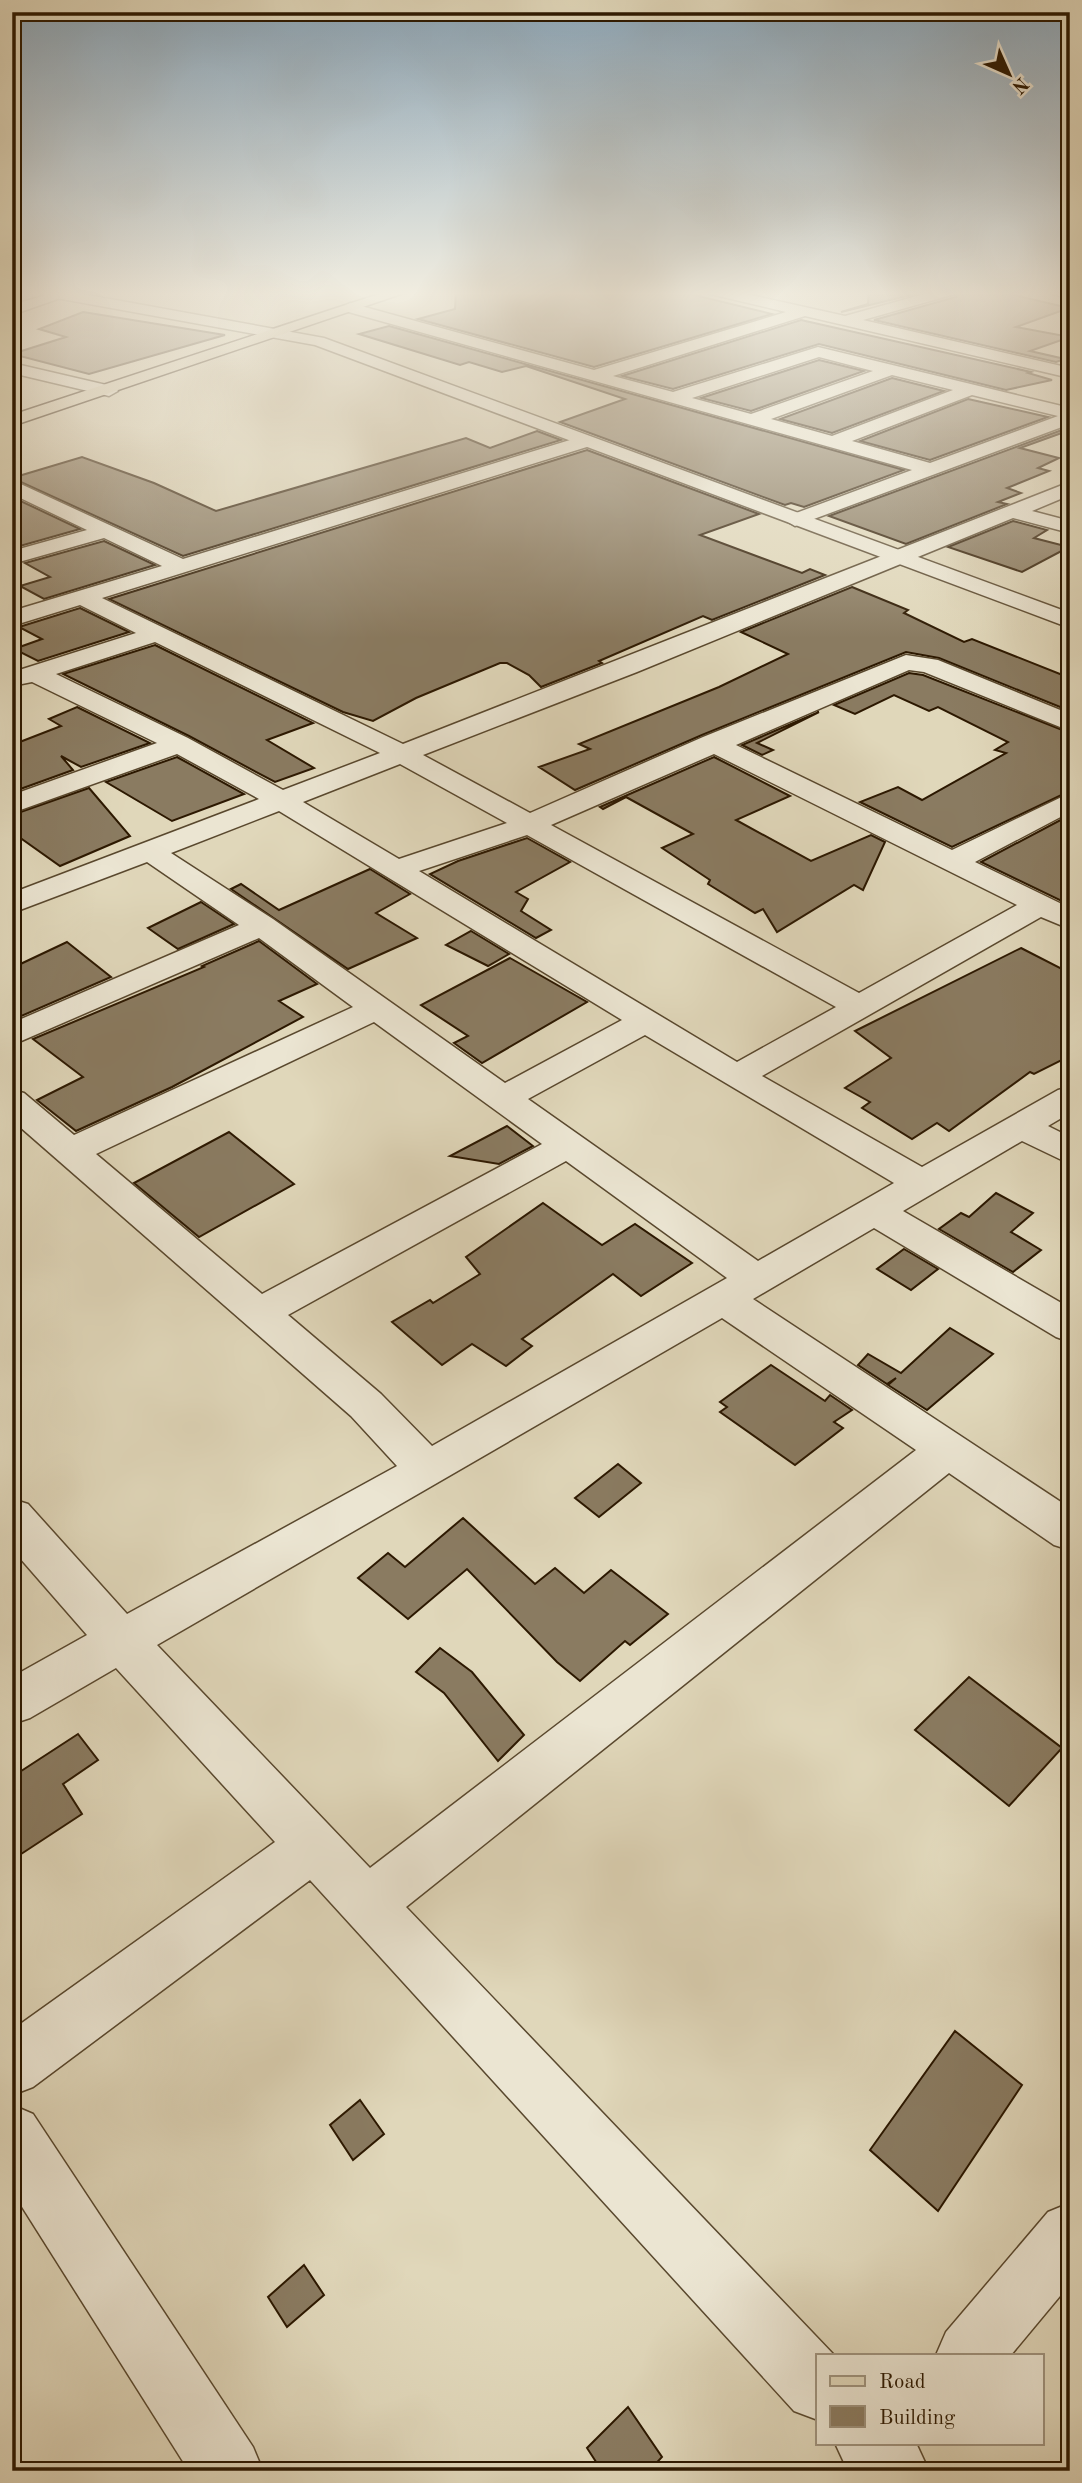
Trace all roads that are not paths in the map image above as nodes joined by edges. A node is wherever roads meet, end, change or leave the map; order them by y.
1 (58, 407) edge
2 (491, 407) edge
3 (706, 407) edge
4 (786, 407) edge
5 (926, 407) edge
6 (1035, 407) edge
7 (1070, 416) edge
8 (751, 419) junction
9 (12, 421) edge
10 (583, 442) junction
11 (833, 442) junction
12 (930, 469) junction
13 (12, 486) edge
14 (1070, 488) edge
15 (1013, 512) junction
16 (794, 520) junction
17 (1070, 527) edge
18 (106, 531) junction
19 (12, 558) edge
20 (901, 559) junction
21 (182, 567) junction
22 (80, 597) junction
23 (12, 619) edge
24 (1070, 621) edge
25 (157, 634) junction
26 (23, 676) edge
27 (1070, 723) edge
28 (712, 743) junction
29 (179, 744) junction
30 (404, 755) junction
31 (282, 801) junction
32 (12, 805) edge
33 (1065, 808) edge
34 (532, 823) junction
35 (149, 851) junction
36 (954, 861) junction
37 (394, 870) junction
38 (12, 904) edge
39 (1040, 905) junction
40 (1070, 920) edge
41 (262, 926) junction
42 (860, 1007) junction
43 (377, 1008) junction
44 (645, 1021) junction
45 (12, 1035) edge
46 (737, 1076) junction
47 (503, 1098) junction
48 (1070, 1098) edge
49 (12, 1101) edge
50 (1021, 1126) junction
51 (568, 1145) junction
52 (71, 1151) junction
53 (1070, 1152) edge
54 (923, 1184) junction
55 (876, 1212) junction
56 (740, 1289) junction
57 (259, 1313) junction
58 (1070, 1327) edge
59 (947, 1450) junction
60 (427, 1470) junction
61 (12, 1517) edge
62 (1070, 1532) edge
63 (122, 1641) junction
64 (12, 1702) edge
65 (313, 1846) junction
66 (367, 1904) junction
67 (12, 2066) edge
68 (12, 2135) edge
69 (1070, 2234) edge
70 (970, 2354) edge
71 (816, 2386) edge
72 (229, 2471) edge

1 - 9 main road
2 - 10 street
3 - 8 street
4 - 8 street
5 - 11 street
6 - 7 street
7 - 12 street
8 - 11 street
10 - 16 street
10 - 21 street
11 - 12 street
12 - 16 street
13 - 18 street
14 - 15 street
15 - 17 street
15 - 20 street
16 - 20 street
18 - 19 street
18 - 21 street
20 - 24 street
20 - 30 street
21 - 22 street
22 - 23 street
22 - 25 street
25 - 26 street
25 - 30 street
26 - 29 street
27 - 28 street
28 - 34 street
28 - 36 street
29 - 31 street
29 - 32 street
30 - 31 street
30 - 34 street
31 - 35 street
31 - 37 street
33 - 36 street
34 - 37 street
34 - 42 street
35 - 38 street
35 - 41 street
36 - 39 street
37 - 44 street
39 - 40 street
39 - 42 street
41 - 43 street
41 - 45 street
42 - 46 street
43 - 47 street
43 - 52 street
44 - 46 street
44 - 47 street
46 - 54 street
47 - 51 street
48 - 50 street
49 - 52 street
50 - 53 street
50 - 54 street
51 - 56 street
51 - 57 street
52 - 57 street
54 - 55 street
55 - 56 street
55 - 58 street
56 - 59 street
56 - 60 street
57 - 60 street
59 - 62 street
59 - 66 street
60 - 63 street
61 - 63 street
63 - 64 street
63 - 65 street
65 - 66 street
65 - 67 street
66 - 71 street
68 - 72 street
69 - 70 street

